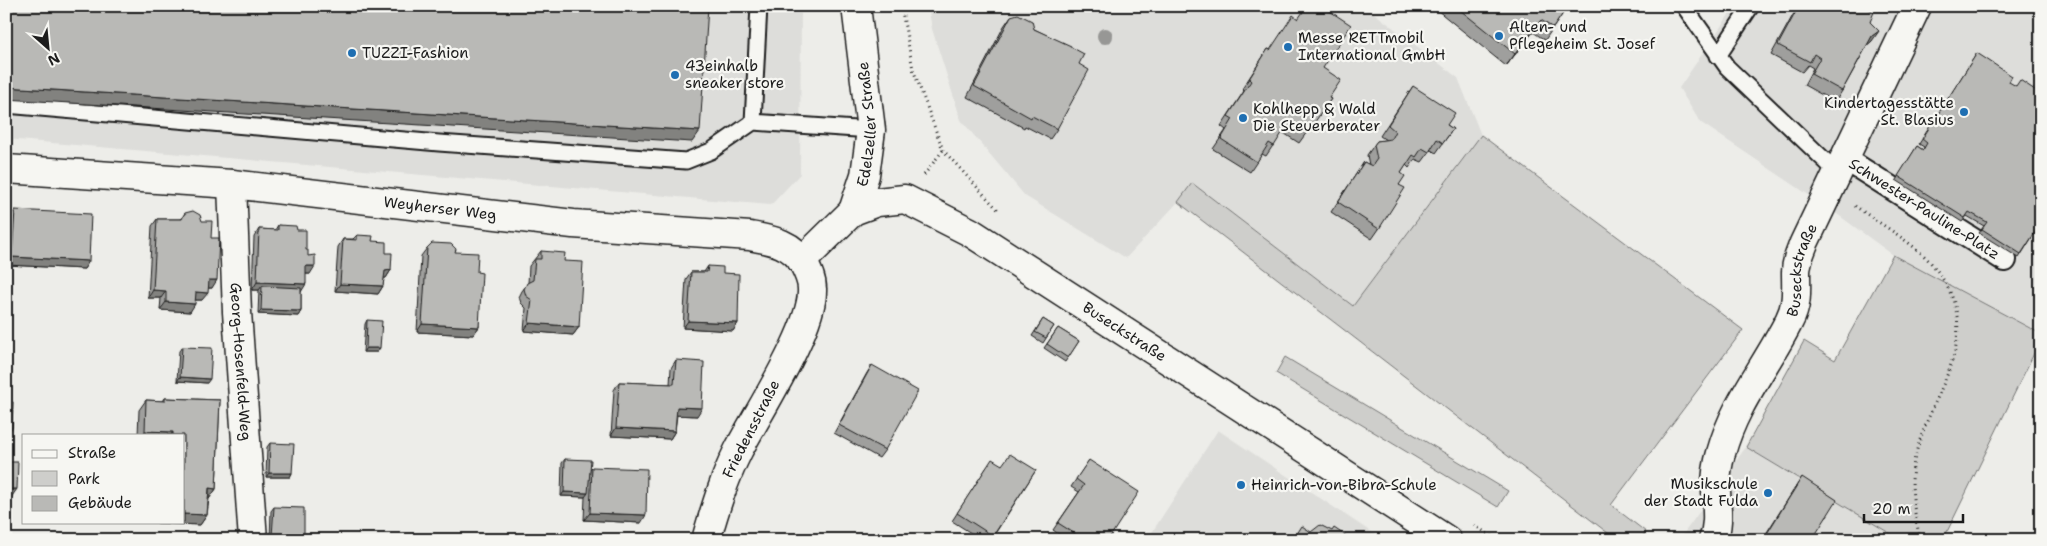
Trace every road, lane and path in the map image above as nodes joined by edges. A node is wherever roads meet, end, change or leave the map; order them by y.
1 (759, 6) edge
2 (856, 6) edge
3 (900, 6) edge
4 (1684, 6) edge
5 (1751, 6) edge
6 (1917, 6) edge
7 (1718, 56) junction
8 (6, 105) edge
9 (753, 122) junction
10 (871, 130) junction
11 (944, 150) junction
12 (6, 169) edge
13 (1837, 173) junction
14 (920, 179) dead end
15 (232, 184) junction
16 (853, 211) junction
17 (1001, 214) dead end
18 (2005, 260) dead end
19 (802, 261) junction
20 (804, 322) joint
21 (1471, 524) dead end
22 (253, 540) edge
23 (706, 540) edge
24 (1447, 540) edge
25 (1497, 540) edge
26 (1713, 540) edge
27 (1920, 540) edge

1 - 9 lane
2 - 10 street, Edelzeller Straße
3 - 11 path
4 - 7 lane
5 - 7 lane
6 - 13 street, Buseckstraße
7 - 13 lane
8 - 9 lane
9 - 10 lane
10 - 16 street, Edelzeller Straße
11 - 14 path
11 - 17 path
12 - 15 street, Weyherser Weg
13 - 18 street, Schwester-Pauline-Platz
13 - 26 street, Buseckstraße
13 - 27 path
15 - 19 street, Weyherser Weg
15 - 22 street, Georg-Hosenfeld-Weg
16 - 19 street, Buseckstraße
16 - 24 street, Buseckstraße
19 - 20 street, Weyherser Weg
20 - 23 street, Friedensstraße
21 - 25 path

